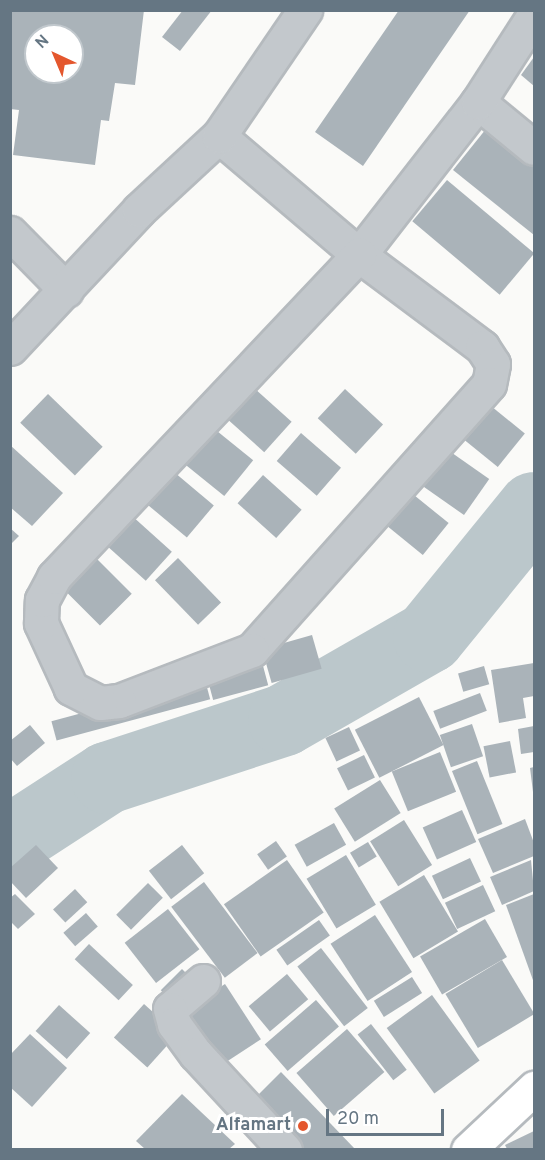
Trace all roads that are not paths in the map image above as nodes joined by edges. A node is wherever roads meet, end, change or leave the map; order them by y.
1 (306, 10) edge
2 (534, 15) edge
3 (478, 102) junction
4 (219, 136) junction
5 (534, 148) edge
6 (10, 233) edge
7 (359, 255) junction
8 (66, 290) junction
9 (10, 348) edge
10 (203, 981) dead end
11 (534, 1088) edge
12 (483, 1143) edge
13 (285, 1149) edge

1 - 4 street
2 - 3 street
3 - 5 street
3 - 7 street
4 - 7 street
4 - 8 street
6 - 8 street
7 - 7 street
8 - 9 street
10 - 13 street
11 - 12 main road

